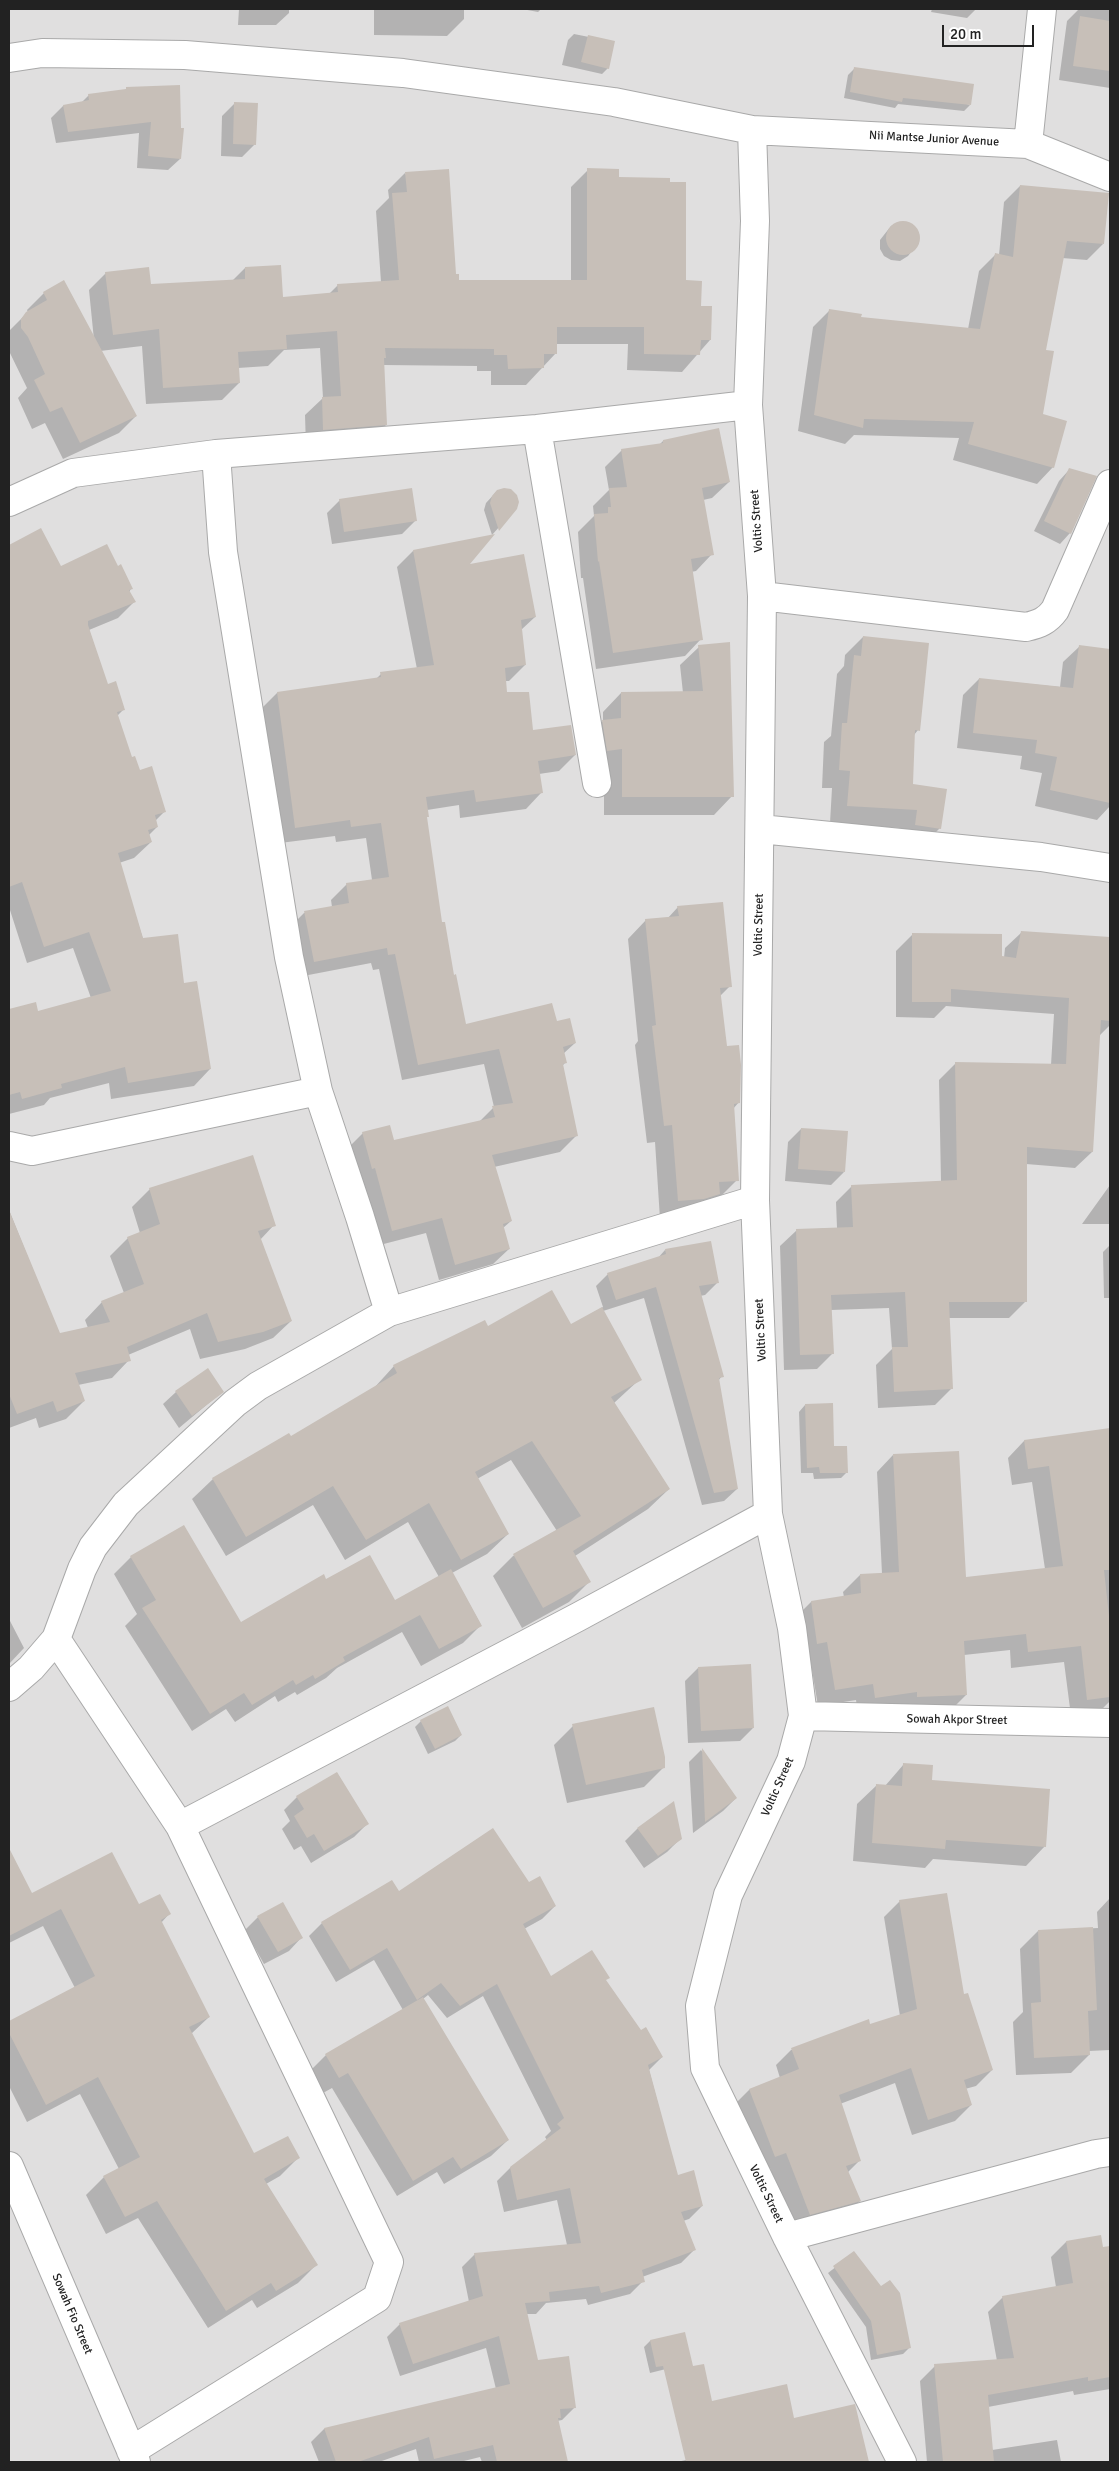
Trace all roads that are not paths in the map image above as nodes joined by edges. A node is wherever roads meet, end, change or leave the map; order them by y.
1 (1042, 9) edge
2 (9, 58) edge
3 (752, 130) junction
4 (1028, 144) junction
5 (1110, 177) edge
6 (748, 405) junction
7 (537, 429) junction
8 (216, 454) junction
9 (1110, 484) edge
10 (9, 502) edge
11 (762, 596) junction
12 (597, 783) dead end
13 (760, 829) junction
14 (1110, 868) edge
15 (318, 1091) junction
16 (9, 1146) edge
17 (755, 1200) junction
18 (389, 1312) junction
19 (768, 1514) junction
20 (56, 1639) junction
21 (9, 1687) edge
22 (803, 1716) junction
23 (1110, 1723) edge
24 (180, 1826) junction
25 (1110, 2152) edge
26 (9, 2166) edge
27 (787, 2237) junction
28 (134, 2457) edge
29 (902, 2462) edge

1 - 4 street
2 - 3 street, Nii Mantse Junior Avenue
3 - 4 street, Nii Mantse Junior Avenue
3 - 6 street, Voltic Street
4 - 5 street, Nii Mantse Junior Avenue
6 - 7 street
6 - 11 street, Voltic Street
7 - 8 street
7 - 12 street
8 - 10 street
8 - 15 street
9 - 11 street
11 - 13 street, Voltic Street
13 - 14 street
13 - 17 street, Voltic Street
15 - 16 street
15 - 18 street
17 - 18 street
17 - 19 street, Voltic Street
18 - 20 street
19 - 22 street, Voltic Street
19 - 24 street
20 - 21 street
20 - 24 street
22 - 23 street, Sowah Akpor Street
22 - 27 street, Voltic Street
24 - 28 street
25 - 27 street
26 - 28 street, Sowah Fio Street
27 - 29 street, Voltic Street

